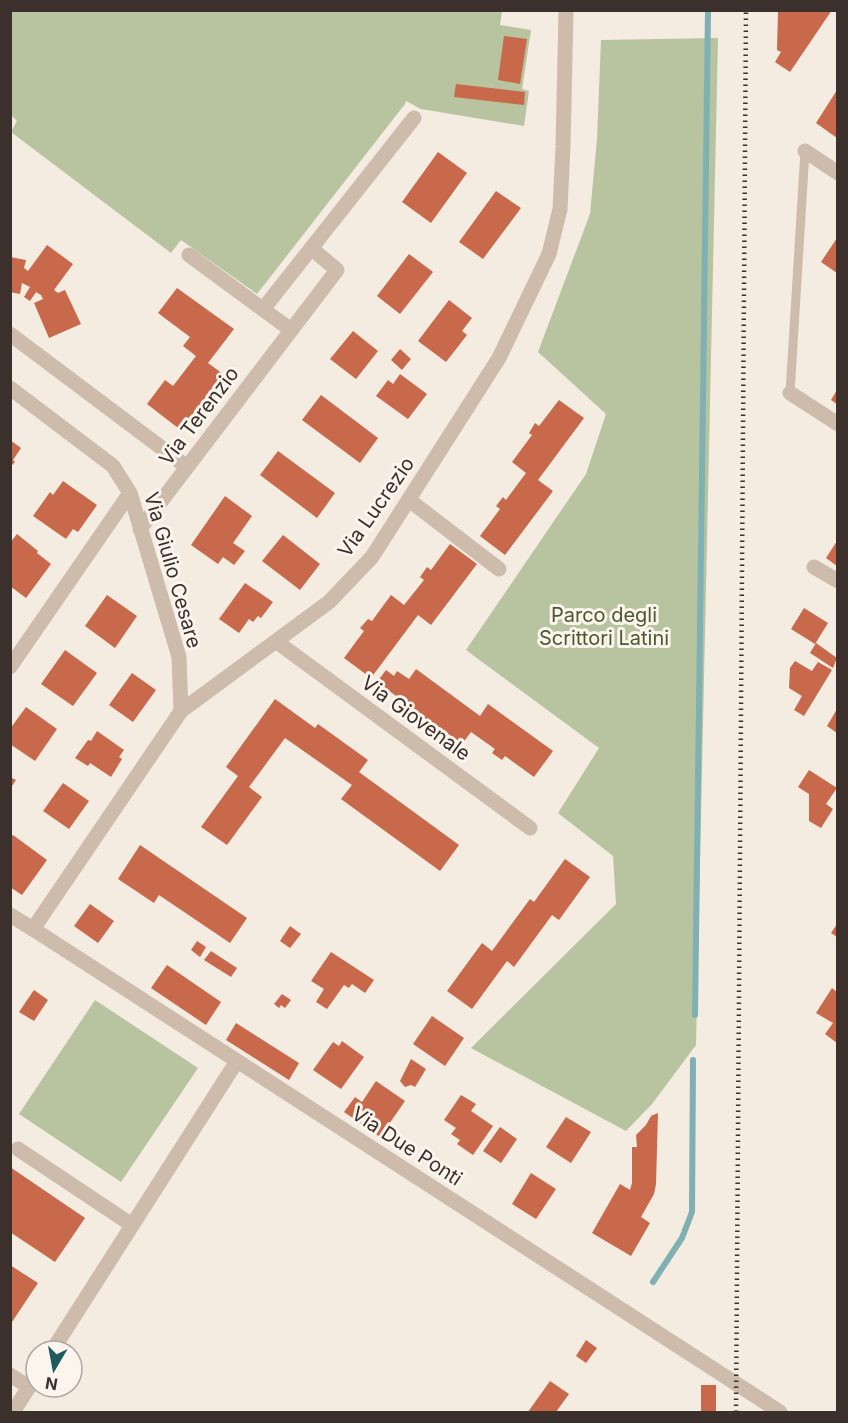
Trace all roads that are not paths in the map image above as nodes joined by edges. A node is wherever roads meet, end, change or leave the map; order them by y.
1 (566, 10) edge
2 (414, 118) dead end
3 (805, 151) joint
4 (837, 173) edge
5 (311, 248) junction
6 (189, 255) dead end
7 (264, 309) junction
8 (291, 330) junction
9 (10, 334) edge
10 (10, 388) edge
11 (790, 393) joint
12 (837, 424) edge
13 (187, 466) junction
14 (130, 493) junction
15 (409, 500) junction
16 (140, 529) junction
17 (814, 567) dead end
18 (499, 569) dead end
19 (837, 581) edge
20 (277, 642) junction
21 (10, 667) edge
22 (181, 711) junction
23 (530, 828) dead end
24 (10, 915) edge
25 (33, 929) junction
26 (237, 1061) junction
27 (18, 1149) dead end
28 (132, 1225) junction
29 (60, 1339) edge
30 (24, 1394) edge
31 (13, 1413) edge
32 (780, 1413) edge

1 - 15 street, Via Lucrezio
2 - 5 street
3 - 4 street
3 - 11 lane
5 - 7 street
5 - 8 street, Via Terenzio
6 - 7 street
7 - 8 street
8 - 13 street, Via Terenzio
9 - 13 street
10 - 14 street, Via Giulio Cesare
11 - 12 street
13 - 16 street, Via Terenzio
14 - 16 street, Via Giulio Cesare
14 - 21 street
15 - 18 street
15 - 20 street, Via Lucrezio
16 - 22 street, Via Giulio Cesare
17 - 19 street
20 - 22 street, Via Lucrezio
20 - 23 street, Via Giovenale
22 - 25 street, Via Lucrezio
24 - 25 street, Via Due Ponti
25 - 26 street, Via Due Ponti
26 - 28 street
26 - 32 street, Via Due Ponti
27 - 28 street
28 - 29 street
30 - 31 street

